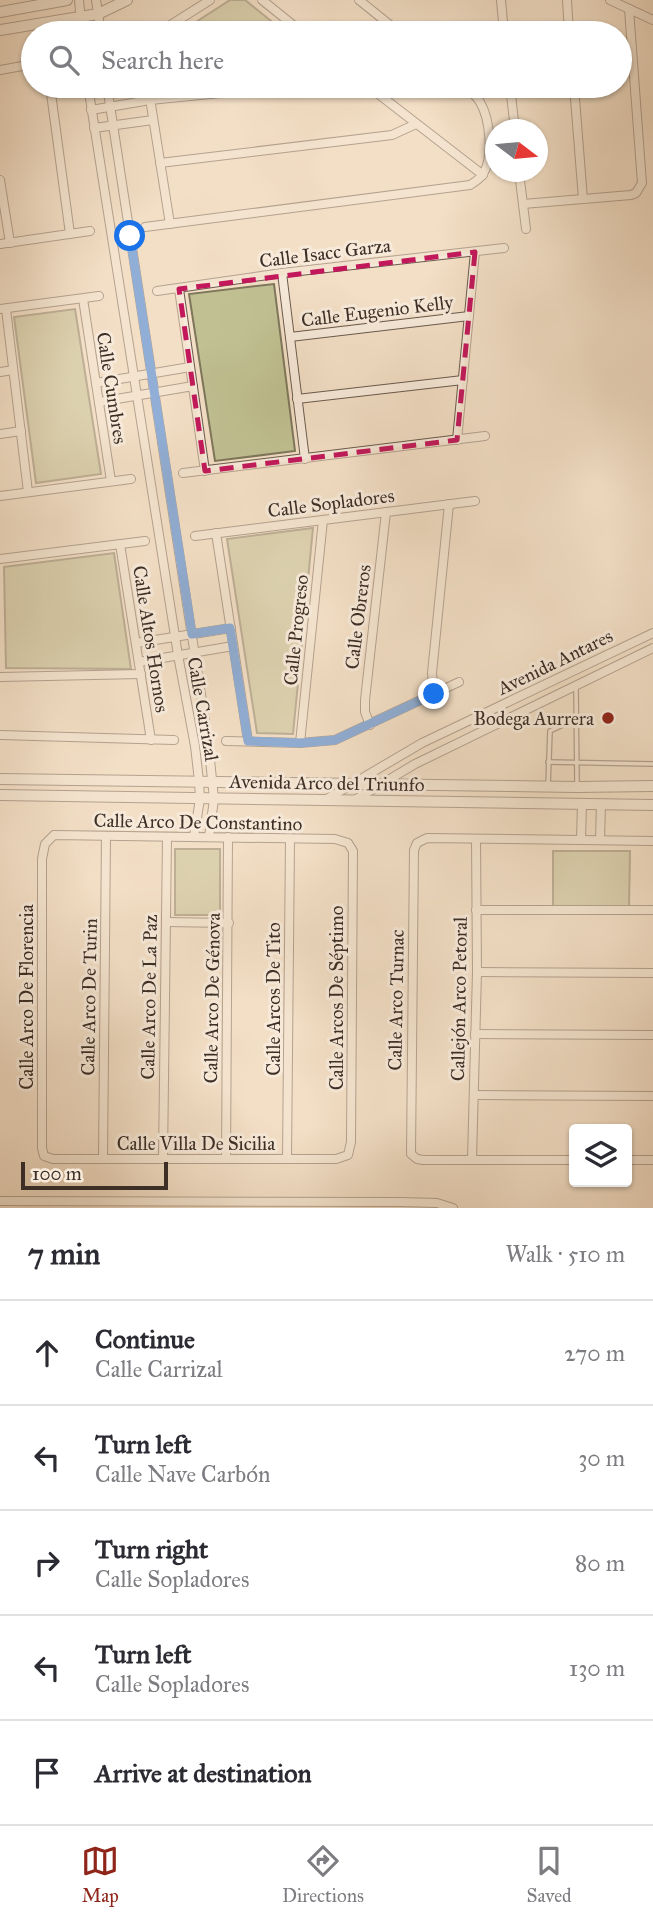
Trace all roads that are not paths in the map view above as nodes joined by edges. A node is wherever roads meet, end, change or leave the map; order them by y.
1 (67, 0) edge
2 (79, 0) edge
3 (96, 0) edge
4 (127, 0) edge
5 (210, 0) edge
6 (262, 0) edge
7 (359, 0) edge
8 (501, 0) edge
9 (567, 0) edge
10 (610, 0) edge
11 (629, 9) junction
12 (0, 12) edge
13 (98, 14) junction
14 (80, 18) junction
15 (653, 20) edge
16 (60, 21) edge
17 (80, 21) edge
18 (99, 21) edge
19 (178, 21) edge
20 (288, 21) edge
21 (385, 21) edge
22 (503, 21) edge
23 (568, 21) edge
24 (630, 21) edge
25 (21, 27) edge
26 (0, 30) edge
27 (632, 49) edge
28 (21, 66) edge
29 (0, 70) edge
30 (52, 98) edge
31 (90, 98) edge
32 (109, 98) edge
33 (170, 98) edge
34 (383, 98) edge
35 (477, 98) edge
36 (511, 98) edge
37 (575, 98) edge
38 (150, 100) junction
39 (110, 107) junction
40 (92, 110) junction
41 (514, 119) edge
42 (153, 120) junction
43 (415, 124) junction
44 (113, 126) junction
45 (94, 128) junction
46 (160, 163) junction
47 (483, 175) junction
48 (0, 180) edge
49 (520, 182) edge
50 (583, 199) junction
51 (523, 204) junction
52 (170, 224) junction
53 (145, 227) dead end
54 (526, 229) dead end
55 (90, 231) dead end
56 (71, 234) junction
57 (10, 243) junction
58 (0, 244) edge
59 (504, 248) dead end
60 (475, 252) junction
61 (282, 273) junction
62 (179, 289) junction
63 (157, 291) dead end
64 (99, 296) dead end
65 (83, 299) junction
66 (3, 309) edge
67 (469, 316) junction
68 (290, 337) junction
69 (190, 367) junction
70 (13, 370) junction
71 (0, 372) edge
72 (151, 374) junction
73 (135, 376) junction
74 (463, 380) junction
75 (96, 383) junction
76 (193, 386) junction
77 (154, 393) junction
78 (138, 395) junction
79 (297, 399) junction
80 (99, 402) junction
81 (20, 431) junction
82 (0, 434) edge
83 (485, 436) dead end
84 (457, 440) junction
85 (304, 459) junction
86 (205, 471) junction
87 (183, 473) dead end
88 (131, 479) dead end
89 (111, 481) junction
90 (28, 492) junction
91 (0, 496) edge
92 (475, 501) dead end
93 (449, 505) junction
94 (386, 512) junction
95 (323, 520) junction
96 (216, 533) junction
97 (195, 536) dead end
98 (145, 541) dead end
99 (120, 544) junction
100 (0, 559) edge
101 (230, 628) junction
102 (653, 633) edge
103 (192, 634) junction
104 (175, 637) junction
105 (136, 643) junction
106 (233, 646) junction
107 (653, 648) edge
108 (194, 653) junction
109 (178, 655) junction
110 (139, 662) junction
111 (141, 674) junction
112 (0, 677) edge
113 (459, 682) dead end
114 (576, 685) junction
115 (434, 694) junction
116 (578, 718) junction
117 (370, 725) junction
118 (0, 735) edge
119 (151, 740) junction
120 (174, 740) dead end
121 (226, 741) dead end
122 (248, 741) junction
123 (300, 743) junction
124 (548, 762) junction
125 (578, 763) junction
126 (653, 764) edge
127 (0, 779) edge
128 (199, 781) junction
129 (212, 781) junction
130 (351, 784) junction
131 (379, 785) junction
132 (653, 786) edge
133 (548, 787) junction
134 (577, 787) junction
135 (0, 795) edge
136 (200, 799) junction
137 (214, 799) junction
138 (324, 800) junction
139 (353, 800) junction
140 (582, 803) junction
141 (601, 804) junction
142 (653, 805) edge
143 (106, 836) junction
144 (167, 836) junction
145 (194, 836) junction
146 (209, 837) junction
147 (228, 837) junction
148 (48, 839) joint
149 (290, 839) junction
150 (476, 839) junction
151 (580, 840) junction
152 (600, 840) junction
153 (653, 841) edge
154 (348, 843) joint
155 (476, 910) junction
156 (653, 910) edge
157 (166, 922) junction
158 (229, 923) junction
159 (477, 972) junction
160 (653, 973) edge
161 (475, 1034) junction
162 (653, 1034) edge
163 (474, 1095) junction
164 (653, 1096) edge
165 (348, 1154) joint
166 (44, 1156) joint
167 (163, 1158) junction
168 (103, 1159) junction
169 (226, 1159) junction
170 (287, 1159) junction
171 (472, 1160) junction
172 (569, 1160) edge
173 (632, 1160) edge
174 (653, 1160) edge
175 (0, 1201) edge
176 (453, 1208) edge

1 - 12 street
2 - 14 street
3 - 13 street
4 - 13 street
5 - 19 street
6 - 20 street
7 - 21 street
8 - 22 street
9 - 23 street
10 - 11 street
11 - 15 street
11 - 24 street
13 - 14 street
13 - 18 street
14 - 16 street
14 - 17 street
25 - 26 street
27 - 50 street
28 - 29 street
30 - 56 street
31 - 40 street, Calle Carrizal
32 - 39 street, Calle Carrizal
33 - 38 street
34 - 43 street
35 - 47 street
36 - 41 street
37 - 50 street
38 - 39 street
38 - 42 street
39 - 40 street
39 - 44 street, Calle Carrizal
40 - 45 street, Calle Carrizal
42 - 44 street
42 - 46 street
43 - 46 street
43 - 47 street
44 - 45 street
44 - 72 street, Calle Carrizal
45 - 73 street, Calle Carrizal
46 - 52 street
47 - 52 street
48 - 57 street
49 - 51 street
50 - 51 street
51 - 54 street
52 - 53 street
55 - 56 street
56 - 57 street
57 - 58 street
59 - 60 street, Calle Isacc Garza
60 - 61 street, Calle Isacc Garza
60 - 67 street
61 - 62 street, Calle Isacc Garza
61 - 68 street
62 - 63 street, Calle Isacc Garza
62 - 69 street
64 - 65 street
65 - 66 street
65 - 75 street, Calle Cumbres
66 - 70 street
67 - 68 street, Calle Eugenio Kelly
67 - 74 street
68 - 79 street
69 - 72 street
69 - 76 street
70 - 71 street
70 - 81 street
72 - 73 street
72 - 77 street, Calle Carrizal
73 - 75 street
73 - 78 street, Calle Carrizal
74 - 79 street
74 - 84 street
75 - 80 street, Calle Cumbres
76 - 77 street
76 - 86 street
77 - 78 street
77 - 103 street, Calle Carrizal
78 - 80 street
78 - 104 street, Calle Carrizal
79 - 85 street
80 - 89 street, Calle Cumbres
81 - 82 street
81 - 90 street
83 - 84 street
84 - 85 street
85 - 86 street
86 - 87 street
88 - 89 street
89 - 90 street
90 - 91 street
92 - 93 street, Calle Sopladores
93 - 94 street, Calle Sopladores
93 - 115 street
94 - 95 street, Calle Sopladores
94 - 117 street, Calle Obreros
95 - 96 street, Calle Sopladores
95 - 123 street, Calle Progreso
96 - 97 street, Calle Sopladores
96 - 101 street
98 - 99 street, Calle Altos Hornos
99 - 100 street, Calle Altos Hornos
99 - 105 street, Calle Altos Hornos
101 - 103 street
101 - 106 street
102 - 130 street, Avenida Antares
103 - 104 street
103 - 108 street, Calle Carrizal
104 - 105 street
104 - 109 street, Calle Carrizal
105 - 110 street, Calle Altos Hornos
106 - 108 street
106 - 122 street
107 - 114 street, Avenida Antares
108 - 109 street
108 - 129 street, Calle Carrizal
109 - 110 street
109 - 128 street, Calle Carrizal
110 - 111 street, Calle Altos Hornos
111 - 112 street
111 - 119 street, Calle Altos Hornos
113 - 115 street
114 - 116 lane
114 - 131 street, Avenida Antares
115 - 117 street
116 - 124 lane
116 - 125 lane
117 - 123 street
118 - 119 street, Calle Altos Hornos
119 - 120 street, Calle Altos Hornos
121 - 122 street
122 - 123 street
124 - 125 lane
124 - 133 lane
125 - 126 lane
125 - 134 lane
127 - 128 street, Avenida Arco del Triunfo
128 - 129 street, Avenida Arco del Triunfo
128 - 136 street, Calle Carrizal
129 - 130 street, Avenida Arco del Triunfo
129 - 137 street, Calle Carrizal
130 - 131 street, Avenida Arco del Triunfo
130 - 138 street, Avenida Antares
131 - 133 street, Avenida Arco del Triunfo
131 - 139 street, Avenida Antares
132 - 134 street, Avenida Arco del Triunfo
133 - 134 street, Avenida Arco del Triunfo
135 - 136 street, Avenida Arco del Triunfo
136 - 137 street, Avenida Arco del Triunfo
136 - 145 street, Calle Carrizal
137 - 138 street, Avenida Arco del Triunfo
137 - 146 street, Calle Carrizal
138 - 139 street, Avenida Arco del Triunfo
139 - 140 street, Avenida Arco del Triunfo
140 - 141 street, Avenida Arco del Triunfo
140 - 151 street
141 - 142 street, Avenida Arco del Triunfo
141 - 152 street
143 - 144 street, Calle Arco De Constantino
143 - 148 street, Calle Arco De Constantino
143 - 168 street, Calle Arco De Turin
144 - 145 street, Calle Arco De Constantino
144 - 157 street, Calle Arco De La Paz
145 - 146 street, Calle Arco De Constantino
146 - 147 street, Calle Arco De Constantino
147 - 149 street, Calle Arco De Constantino
147 - 158 street, Calle Arco De Génova
148 - 166 street, Calle Arco De Florencia
149 - 154 street, Calle Arco De Constantino
149 - 170 street, Calle Arcos De Tito
150 - 151 street
150 - 155 street, Callejón Arco Petoral
150 - 171 street, Calle Arco Turnac
151 - 152 street
152 - 153 street
154 - 165 street, Calle Arcos De Séptimo
155 - 156 street
155 - 159 street, Callejón Arco Petoral
157 - 158 street
157 - 167 street, Calle Arco De La Paz
158 - 169 street, Calle Arco De Génova
159 - 160 street
159 - 161 street, Callejón Arco Petoral
161 - 162 street
161 - 163 street, Callejón Arco Petoral
163 - 164 street
163 - 171 street, Callejón Arco Petoral
165 - 170 street, Calle Villa De Sicilia
166 - 168 street, Calle Villa De Sicilia
167 - 168 street, Calle Villa De Sicilia
167 - 169 street, Calle Villa De Sicilia
169 - 170 street, Calle Villa De Sicilia
171 - 172 street
173 - 174 street
175 - 176 street

